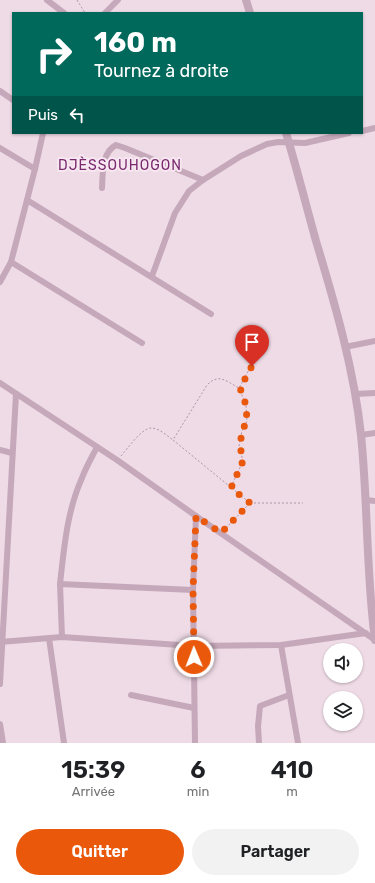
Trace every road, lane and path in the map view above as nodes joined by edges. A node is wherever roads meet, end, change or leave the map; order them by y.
1 (47, 0) edge
2 (77, 0) edge
3 (118, 0) edge
4 (246, 0) edge
5 (63, 12) edge
6 (84, 12) edge
7 (106, 12) edge
8 (250, 12) edge
9 (0, 91) edge
10 (12, 99) edge
11 (375, 128) edge
12 (363, 130) edge
13 (42, 134) edge
14 (286, 134) edge
15 (345, 134) edge
16 (288, 142) junction
17 (0, 148) edge
18 (35, 169) junction
19 (203, 180) junction
20 (102, 188) dead end
21 (27, 200) junction
22 (11, 262) junction
23 (152, 276) junction
24 (0, 282) edge
25 (211, 314) dead end
26 (375, 341) edge
27 (142, 343) dead end
28 (263, 344) dead end
29 (346, 347) junction
30 (0, 383) edge
31 (240, 388) junction
32 (375, 393) edge
33 (16, 394) junction
34 (355, 394) junction
35 (375, 433) edge
36 (361, 435) junction
37 (173, 440) junction
38 (97, 447) junction
39 (0, 450) edge
40 (12, 453) junction
41 (117, 460) junction
42 (231, 488) junction
43 (365, 500) junction
44 (375, 502) edge
45 (250, 503) junction
46 (303, 503) dead end
47 (196, 516) junction
48 (221, 533) junction
49 (3, 577) edge
50 (60, 584) junction
51 (193, 590) junction
52 (366, 633) junction
53 (62, 637) junction
54 (49, 638) junction
55 (375, 640) edge
56 (2, 642) edge
57 (281, 645) junction
58 (194, 646) junction
59 (0, 684) edge
60 (131, 695) dead end
61 (289, 695) junction
62 (194, 708) junction
63 (0, 724) edge
64 (3, 743) edge
65 (64, 743) edge
66 (195, 743) edge
67 (259, 743) edge
68 (298, 743) edge

1 - 5 street
2 - 6 path
3 - 7 street
4 - 8 street
9 - 10 street
11 - 12 street
13 - 18 street
14 - 16 street
15 - 16 street
16 - 19 street
16 - 29 street
17 - 18 street
18 - 21 street
19 - 20 street
19 - 23 street
21 - 22 street
21 - 23 street
22 - 24 street
22 - 27 street
23 - 25 street
26 - 29 street
28 - 31 path
29 - 34 street
30 - 33 street
31 - 37 path
31 - 42 path
32 - 34 street
33 - 38 street
33 - 40 street
34 - 36 street
35 - 36 street
36 - 43 street
37 - 41 path
37 - 42 path
38 - 41 street
38 - 50 street
39 - 40 street
40 - 49 street
41 - 47 street
42 - 45 path
43 - 44 street
43 - 55 street
45 - 46 path
45 - 48 path
47 - 48 street
47 - 51 street
48 - 52 street
49 - 56 street
50 - 51 street
50 - 53 street
51 - 58 street
52 - 55 street
52 - 57 street
53 - 54 street
53 - 58 street
54 - 56 street
54 - 65 street
56 - 59 street
57 - 58 street
57 - 61 street
58 - 62 street
60 - 62 street
61 - 67 street
61 - 68 street
62 - 66 street
63 - 64 street

